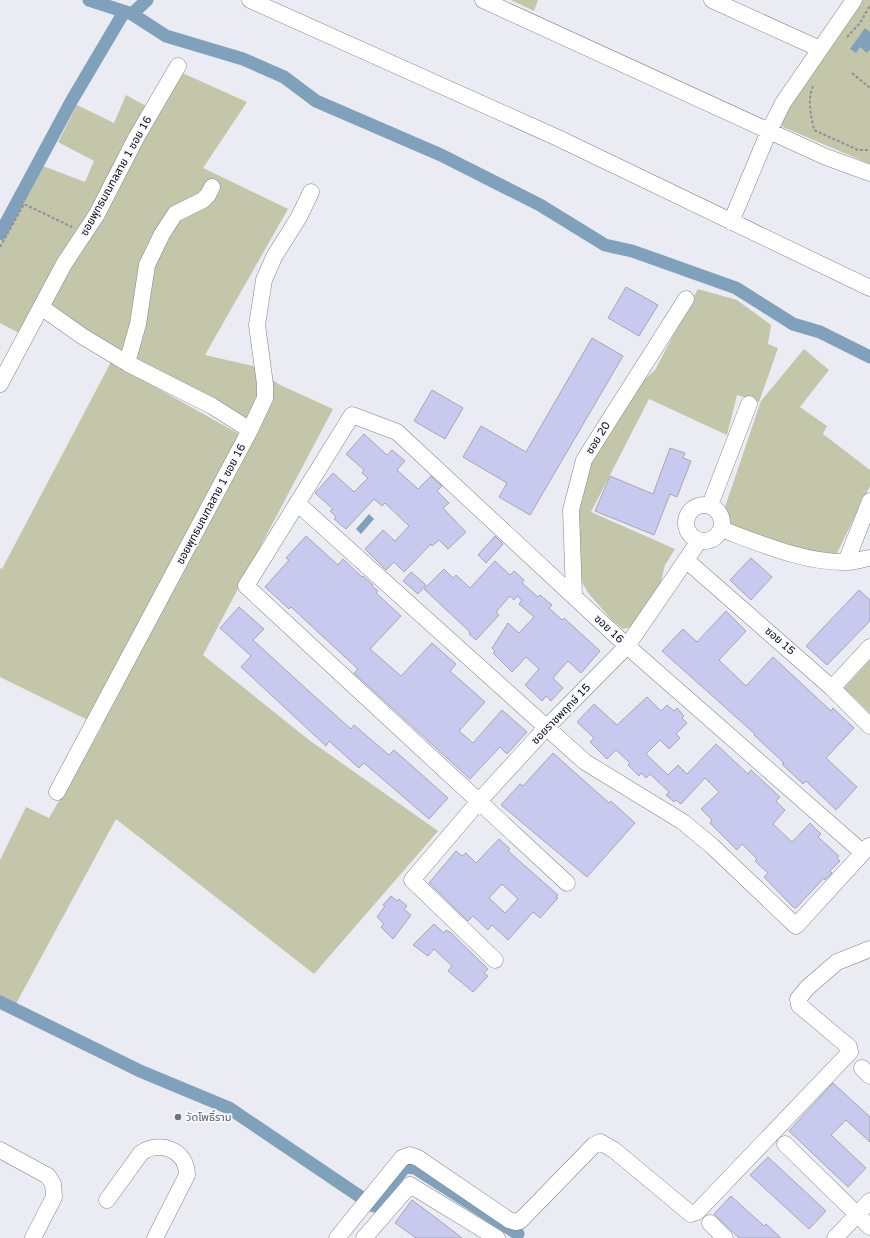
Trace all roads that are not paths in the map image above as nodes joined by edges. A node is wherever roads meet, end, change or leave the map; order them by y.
1 (250, 0) edge
2 (483, 0) edge
3 (712, 0) edge
4 (854, 0) edge
5 (820, 49) junction
6 (178, 66) dead end
7 (769, 131) junction
8 (870, 173) edge
9 (212, 186) dead end
10 (311, 192) dead end
11 (731, 222) junction
12 (870, 288) edge
13 (686, 299) dead end
14 (41, 307) junction
15 (127, 363) junction
16 (0, 384) edge
17 (749, 404) dead end
18 (250, 430) junction
19 (870, 501) edge
20 (297, 503) junction
21 (710, 505) junction
22 (721, 528) junction
23 (699, 540) junction
24 (870, 558) edge
25 (686, 560) junction
26 (846, 562) junction
27 (574, 596) junction
28 (627, 646) junction
29 (870, 647) edge
30 (832, 688) junction
31 (870, 726) edge
32 (546, 728) junction
33 (57, 792) dead end
34 (480, 800) junction
35 (866, 848) edge
36 (567, 883) dead end
37 (870, 949) edge
38 (495, 960) dead end
39 (785, 1144) dead end
40 (0, 1150) edge
41 (107, 1200) dead end
42 (870, 1200) edge
43 (858, 1214) junction
44 (710, 1223) dead end
45 (870, 1227) edge
46 (33, 1238) edge
47 (155, 1238) edge
48 (338, 1238) edge
49 (364, 1238) edge
50 (497, 1238) edge
51 (725, 1238) edge
52 (835, 1238) edge

1 - 11 street
2 - 7 street
3 - 5 street
4 - 5 street
5 - 7 street
6 - 14 street, ซอยพุทธมณฑลสาย 1 ซอย 16
7 - 8 street
7 - 11 street
9 - 15 street
10 - 18 street
11 - 12 street
13 - 27 street, ซอย 20
14 - 15 street, ซอยพุทธมณฑลสาย 1 ซอย 16
14 - 16 street, ซอยพุทธมณฑลสาย 1 ซอย 16
15 - 18 street, ซอยพุทธมณฑลสาย 1 ซอย 16
17 - 21 street
18 - 33 street, ซอยพุทธมณฑลสาย 1 ซอย 16
19 - 26 street
20 - 27 street, ซอย 16
20 - 32 street
20 - 34 street
21 - 22 street
21 - 23 street
22 - 23 street
22 - 26 street
23 - 25 street, ซอยราชพฤกษ์ 15
24 - 26 street
25 - 28 street, ซอยราชพฤกษ์ 15
25 - 30 street, ซอย 15
27 - 28 street, ซอย 16
28 - 32 street, ซอยราชพฤกษ์ 15
28 - 35 street, ซอย 16
29 - 30 street
30 - 31 street, ซอย 15
32 - 34 street, ซอยราชพฤกษ์ 15
32 - 35 street
34 - 36 street
34 - 38 street, ซอยราชพฤกษ์ 15
37 - 48 street
39 - 43 street
40 - 46 street
41 - 47 street
42 - 43 street
43 - 45 street
43 - 52 street
44 - 51 street
49 - 50 street

